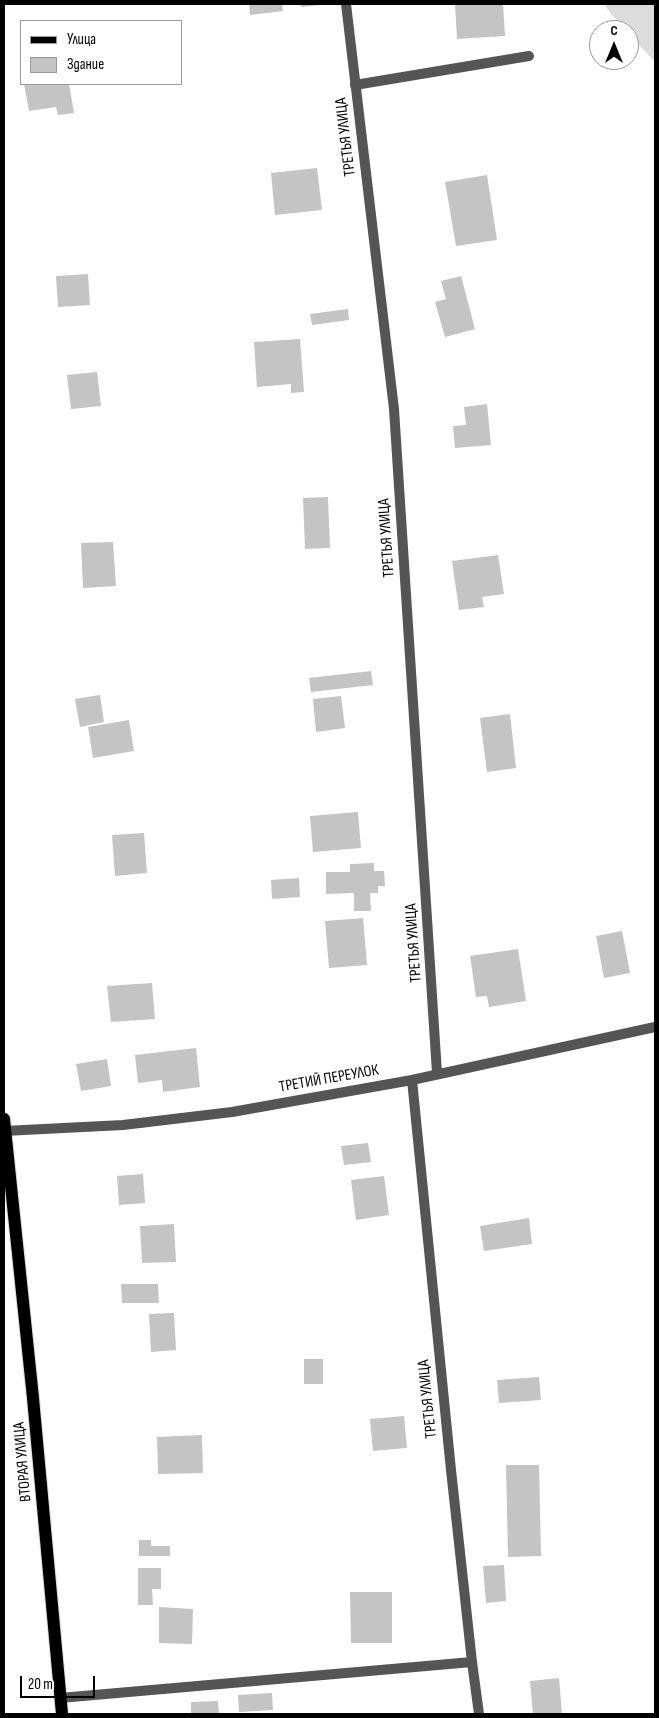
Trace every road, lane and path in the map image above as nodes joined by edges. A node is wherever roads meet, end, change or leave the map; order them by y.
1 (346, 4) edge
2 (530, 56) dead end
3 (355, 85) junction
4 (655, 1027) edge
5 (437, 1073) junction
6 (412, 1080) junction
7 (4, 1127) edge
8 (472, 1662) junction
9 (60, 1698) junction
10 (62, 1714) edge
11 (479, 1714) edge

1 - 3 street, ТРЕТЬЯ УЛИЦА
2 - 3 street
3 - 5 street, ТРЕТЬЯ УЛИЦА
4 - 5 street, ТРЕТИЙ ПЕРЕУЛОК
5 - 6 street, ТРЕТИЙ ПЕРЕУЛОК
6 - 7 street, ТРЕТИЙ ПЕРЕУЛОК
6 - 8 street, ТРЕТЬЯ УЛИЦА
7 - 9 main road, ВТОРАЯ УЛИЦА
8 - 9 street
8 - 11 street, ТРЕТЬЯ УЛИЦА
9 - 10 main road, ВТОРАЯ УЛИЦА

